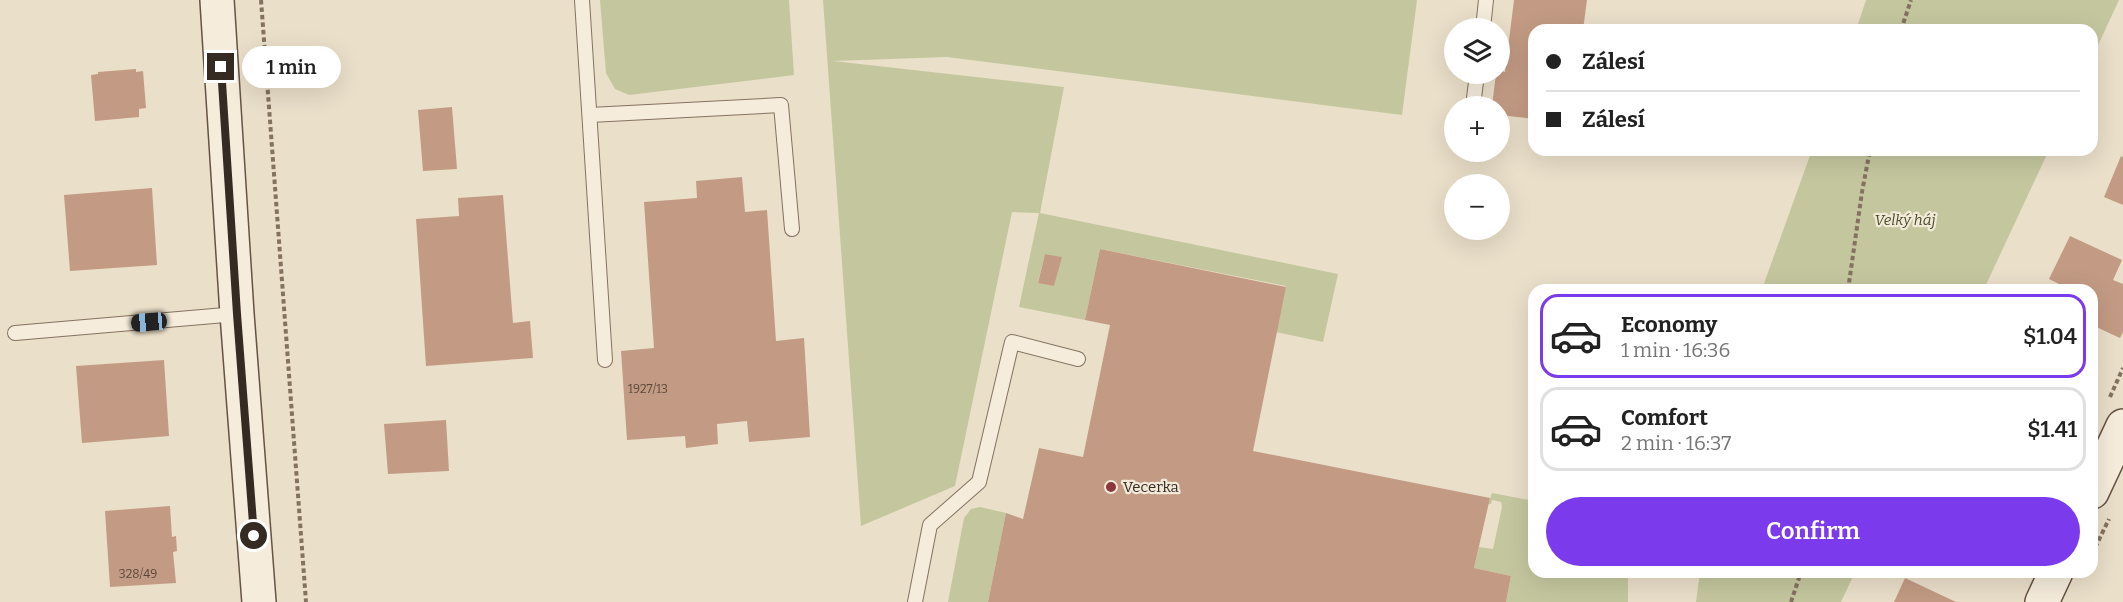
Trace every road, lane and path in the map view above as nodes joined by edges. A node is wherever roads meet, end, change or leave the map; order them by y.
1 (217, 0) edge
2 (261, 0) edge
3 (582, 0) edge
4 (1486, 0) edge
5 (1911, 0) edge
6 (1484, 18) edge
7 (1903, 24) edge
8 (590, 115) junction
9 (1869, 156) edge
10 (792, 230) dead end
11 (1849, 284) edge
12 (237, 314) junction
13 (15, 333) dead end
14 (1078, 359) dead end
15 (605, 360) dead end
16 (2123, 426) edge
17 (2098, 479) edge
18 (1799, 578) edge
19 (2053, 578) edge
20 (259, 602) edge
21 (306, 602) edge
22 (915, 602) edge
23 (1791, 602) edge
24 (2042, 602) edge

1 - 12 main road
2 - 21 path
3 - 8 lane
4 - 6 lane
5 - 7 path
8 - 10 lane
8 - 15 lane
9 - 11 path
12 - 13 lane
12 - 20 main road
14 - 22 lane
16 - 17 main road
18 - 23 path
19 - 24 main road

